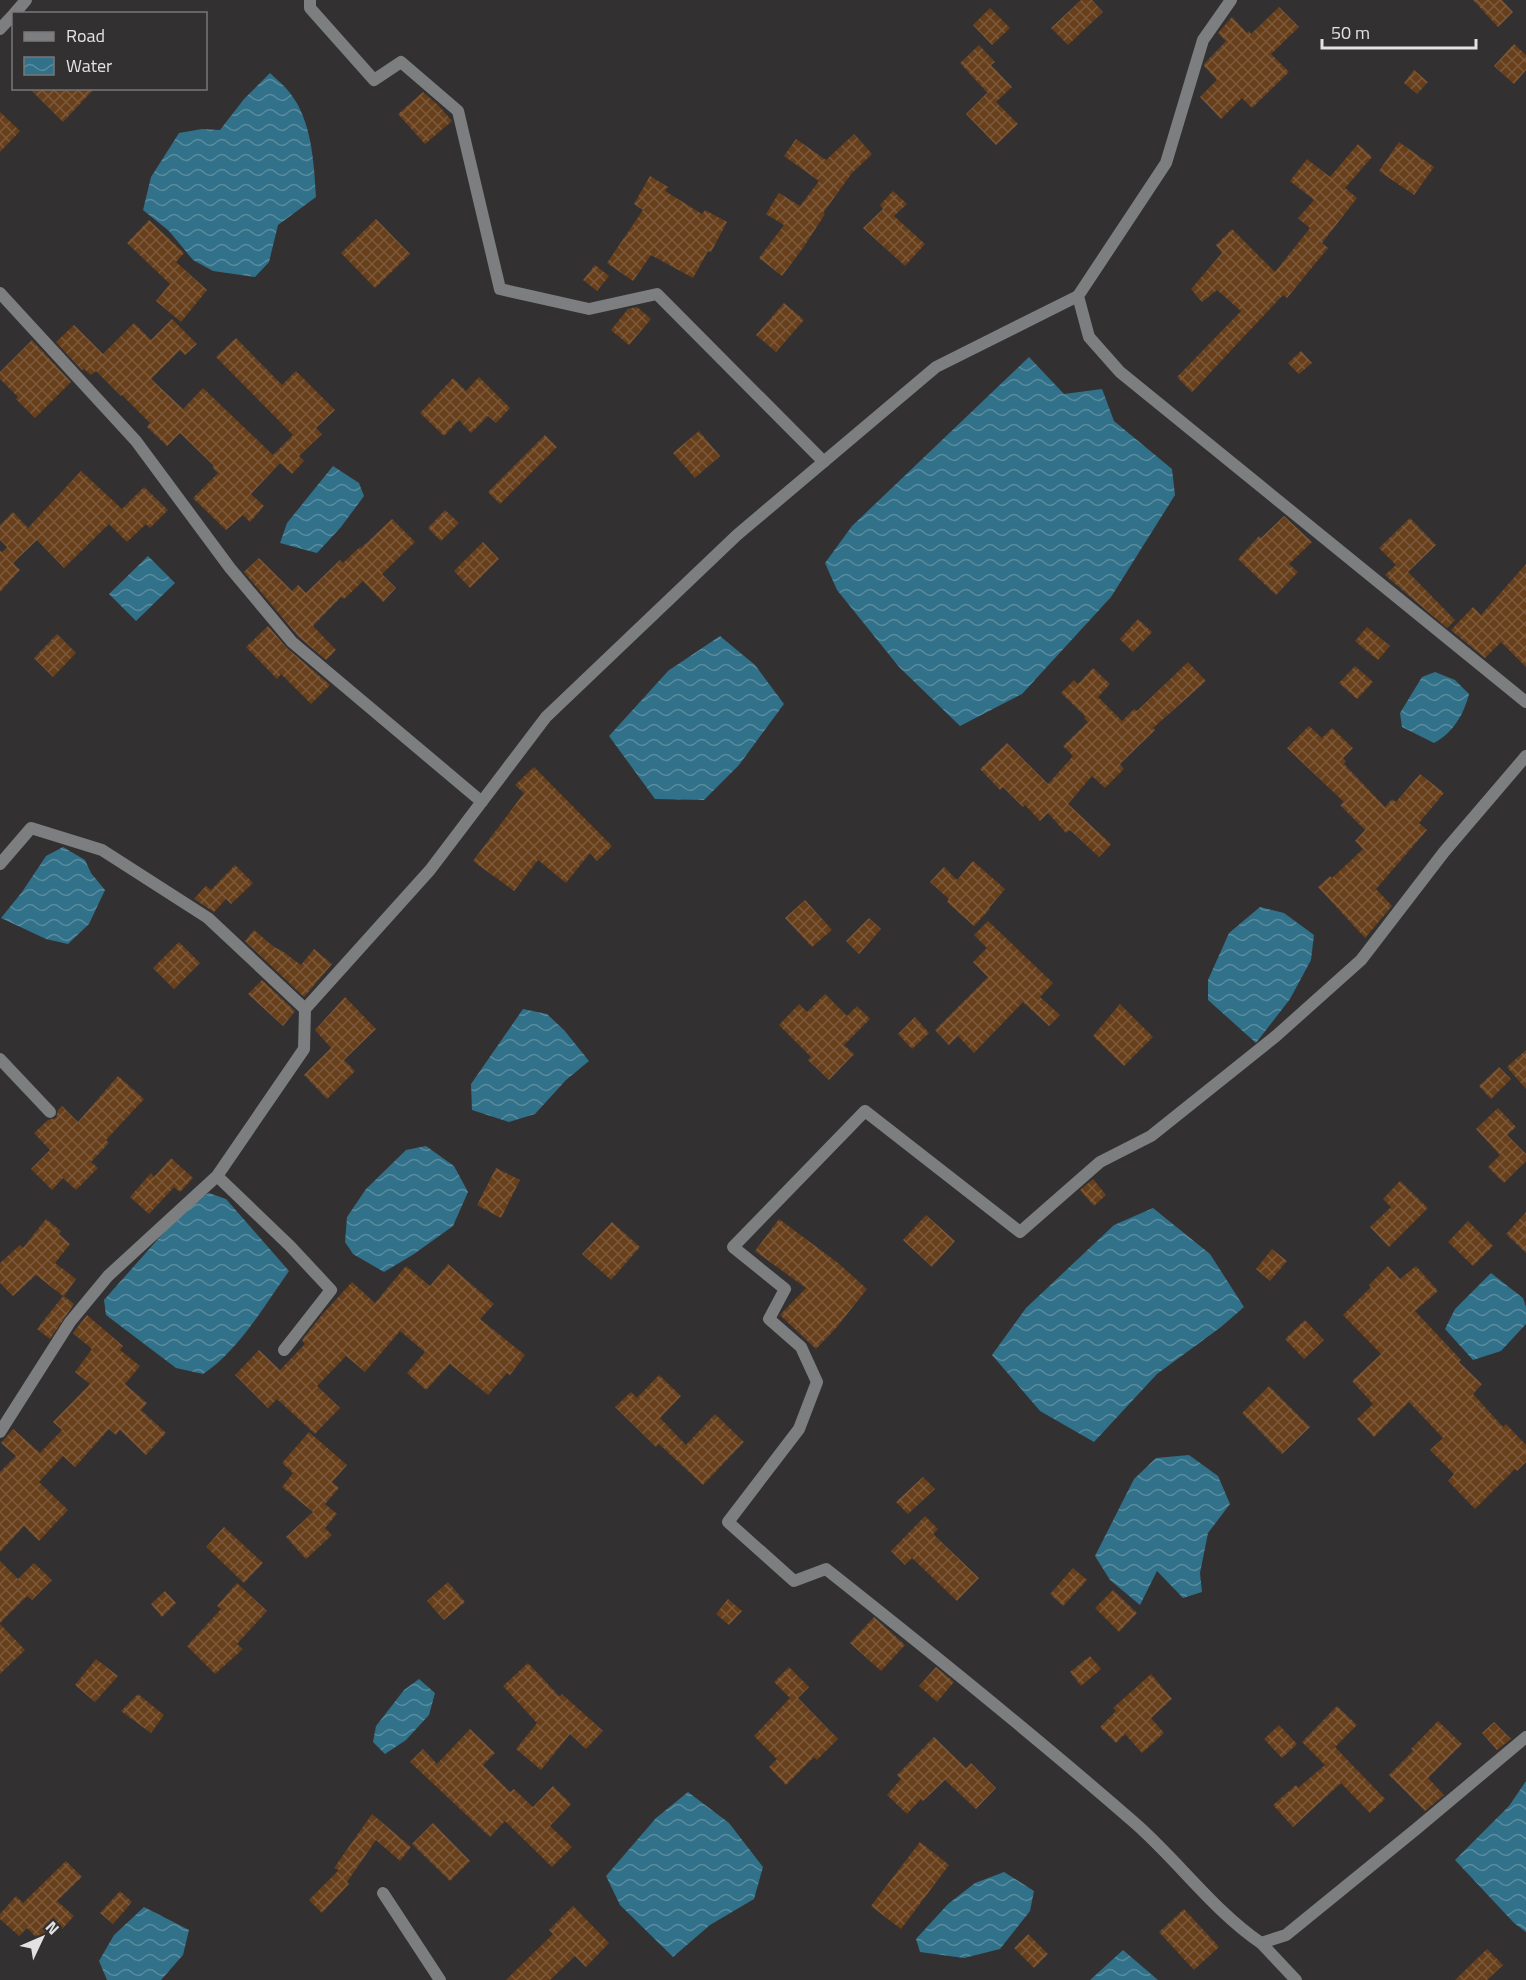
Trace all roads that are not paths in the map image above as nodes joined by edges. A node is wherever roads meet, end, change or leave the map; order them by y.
1 (26, 0) edge
2 (310, 0) edge
3 (1231, 0) edge
4 (16, 12) edge
5 (12, 16) edge
6 (0, 29) edge
7 (0, 293) edge
8 (1078, 296) junction
9 (824, 462) junction
10 (1526, 702) edge
11 (1526, 756) edge
12 (482, 802) junction
13 (0, 864) edge
14 (305, 1009) junction
15 (0, 1059) edge
16 (50, 1113) dead end
17 (217, 1176) junction
18 (284, 1350) dead end
19 (0, 1432) edge
20 (1526, 1737) edge
21 (382, 1893) dead end
22 (1261, 1943) junction
23 (440, 1980) edge
24 (1296, 1980) edge

1 - 4 street
2 - 9 street
3 - 8 street
5 - 6 street
7 - 12 street
8 - 9 street
8 - 10 street
9 - 12 street
11 - 22 street
12 - 14 street
13 - 14 street
14 - 17 street
15 - 16 street
17 - 18 street
17 - 19 street
20 - 22 street
21 - 23 street
22 - 24 street

